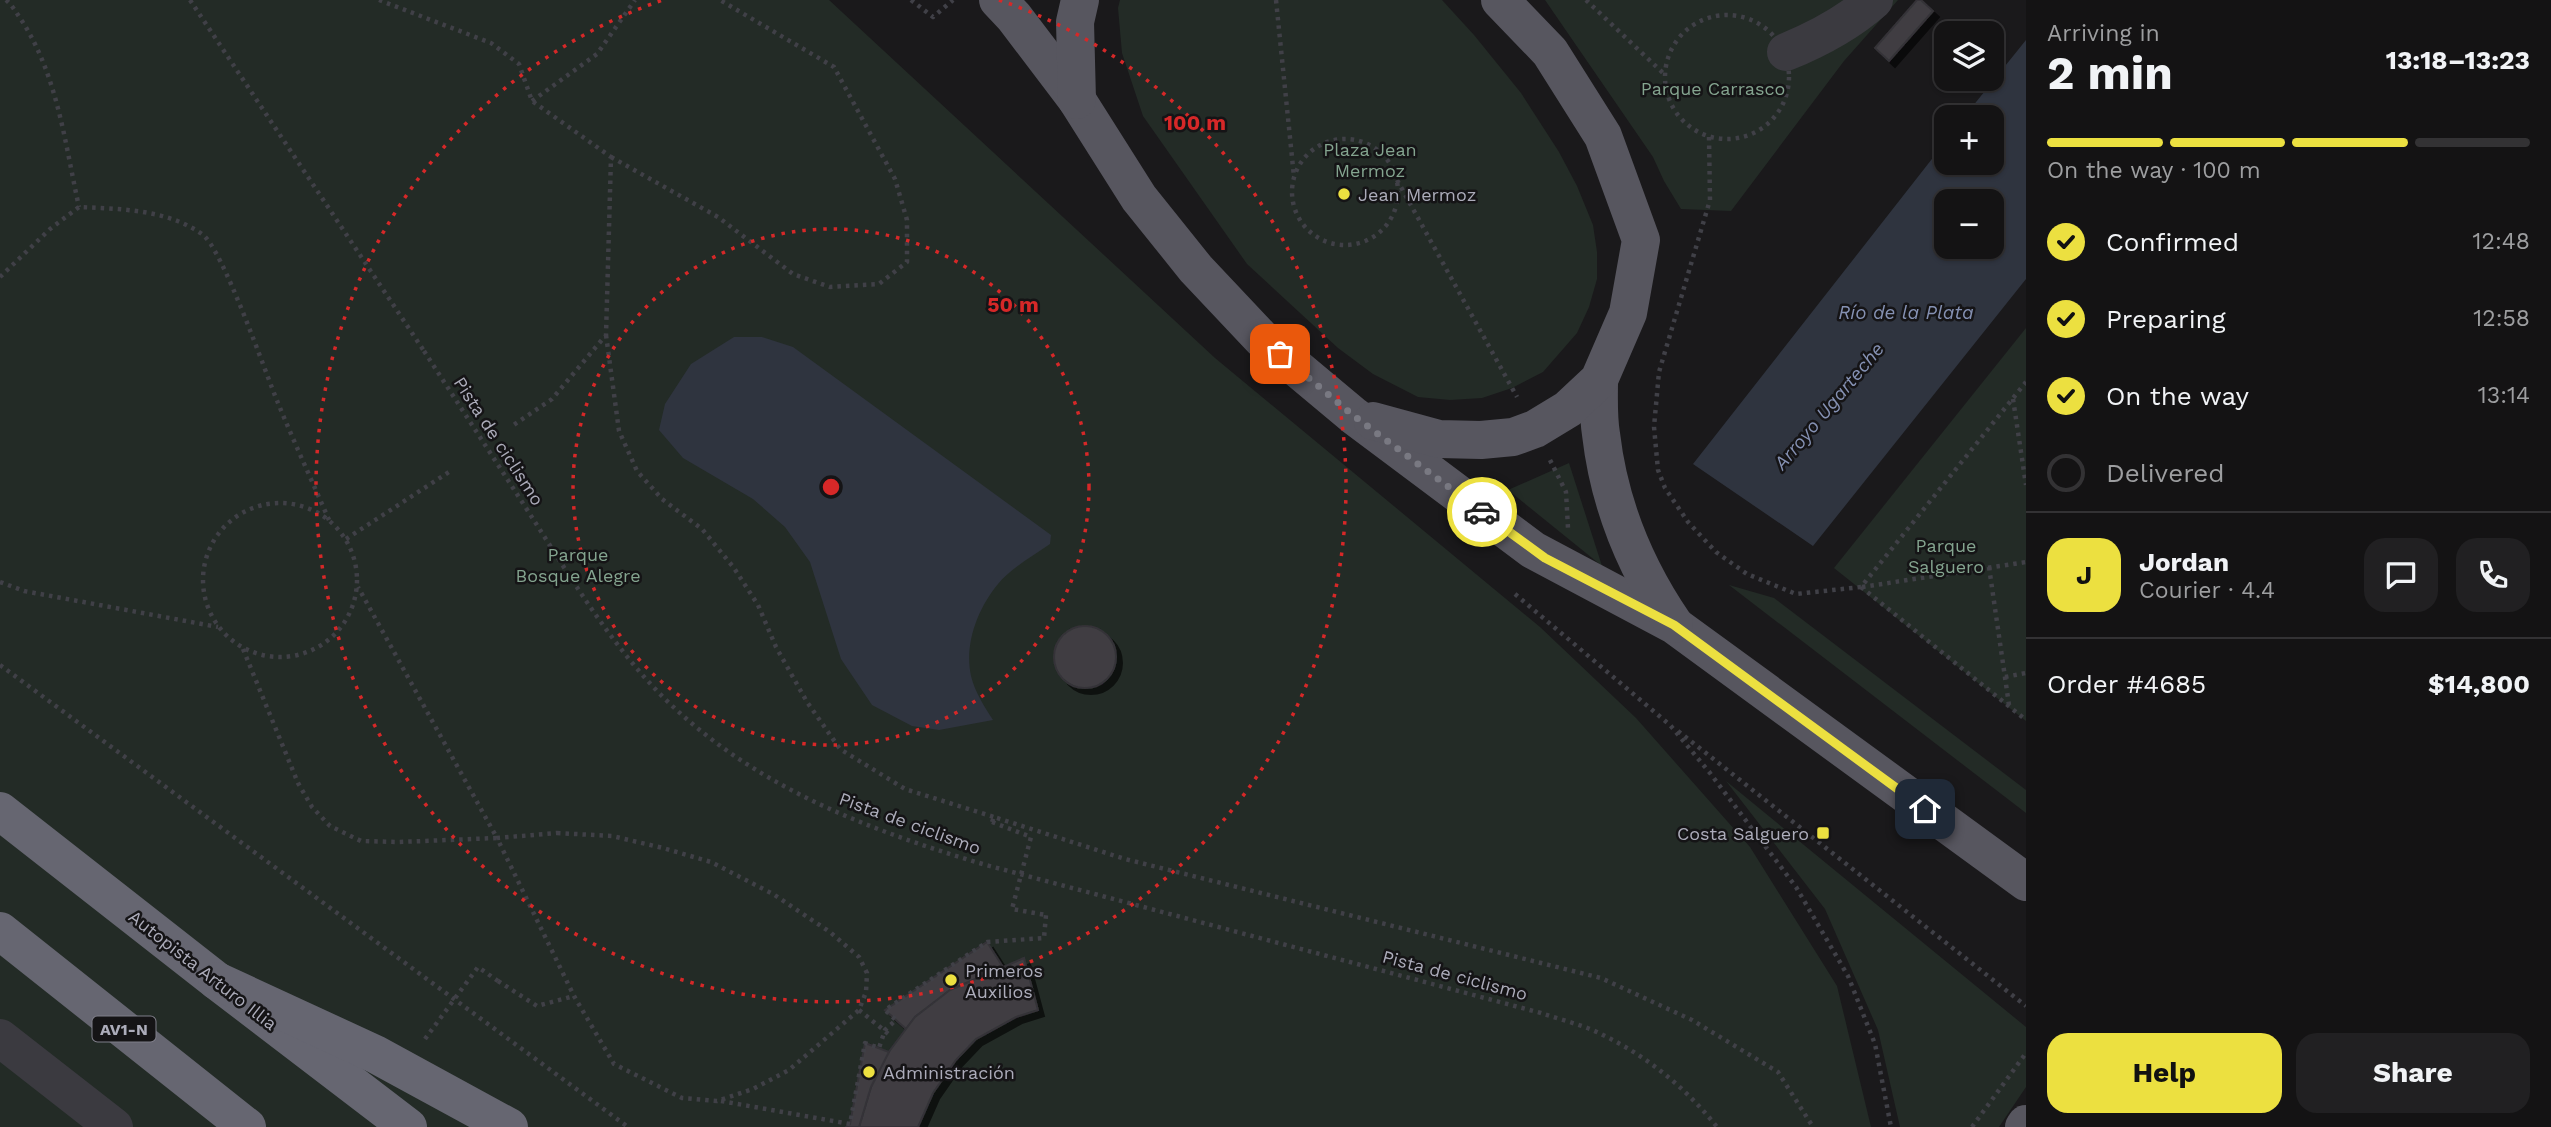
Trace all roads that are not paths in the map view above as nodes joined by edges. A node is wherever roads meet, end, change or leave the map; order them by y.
1 (998, 0) edge
2 (1080, 0) edge
3 (1500, 0) edge
4 (1874, 0) edge
5 (1786, 52) road end
6 (1077, 100) junction
7 (1599, 380) junction
8 (1354, 416) junction
9 (1674, 625) junction
10 (0, 811) edge
11 (2026, 882) edge
12 (0, 931) edge
13 (217, 981) junction
14 (0, 1038) edge
15 (114, 1127) edge
16 (247, 1127) edge
17 (408, 1127) edge
18 (509, 1127) edge

1 - 6 main road
2 - 6 main road
3 - 7 main road
4 - 5 lane
6 - 8 main road
7 - 8 main road
7 - 9 main road
8 - 9 main road
9 - 11 main road
10 - 13 highway, Autopista Arturo Illia
12 - 16 highway, AV1-N
13 - 17 highway, Autopista Arturo Illia, bridge
13 - 18 highway, bridge
14 - 15 lane

